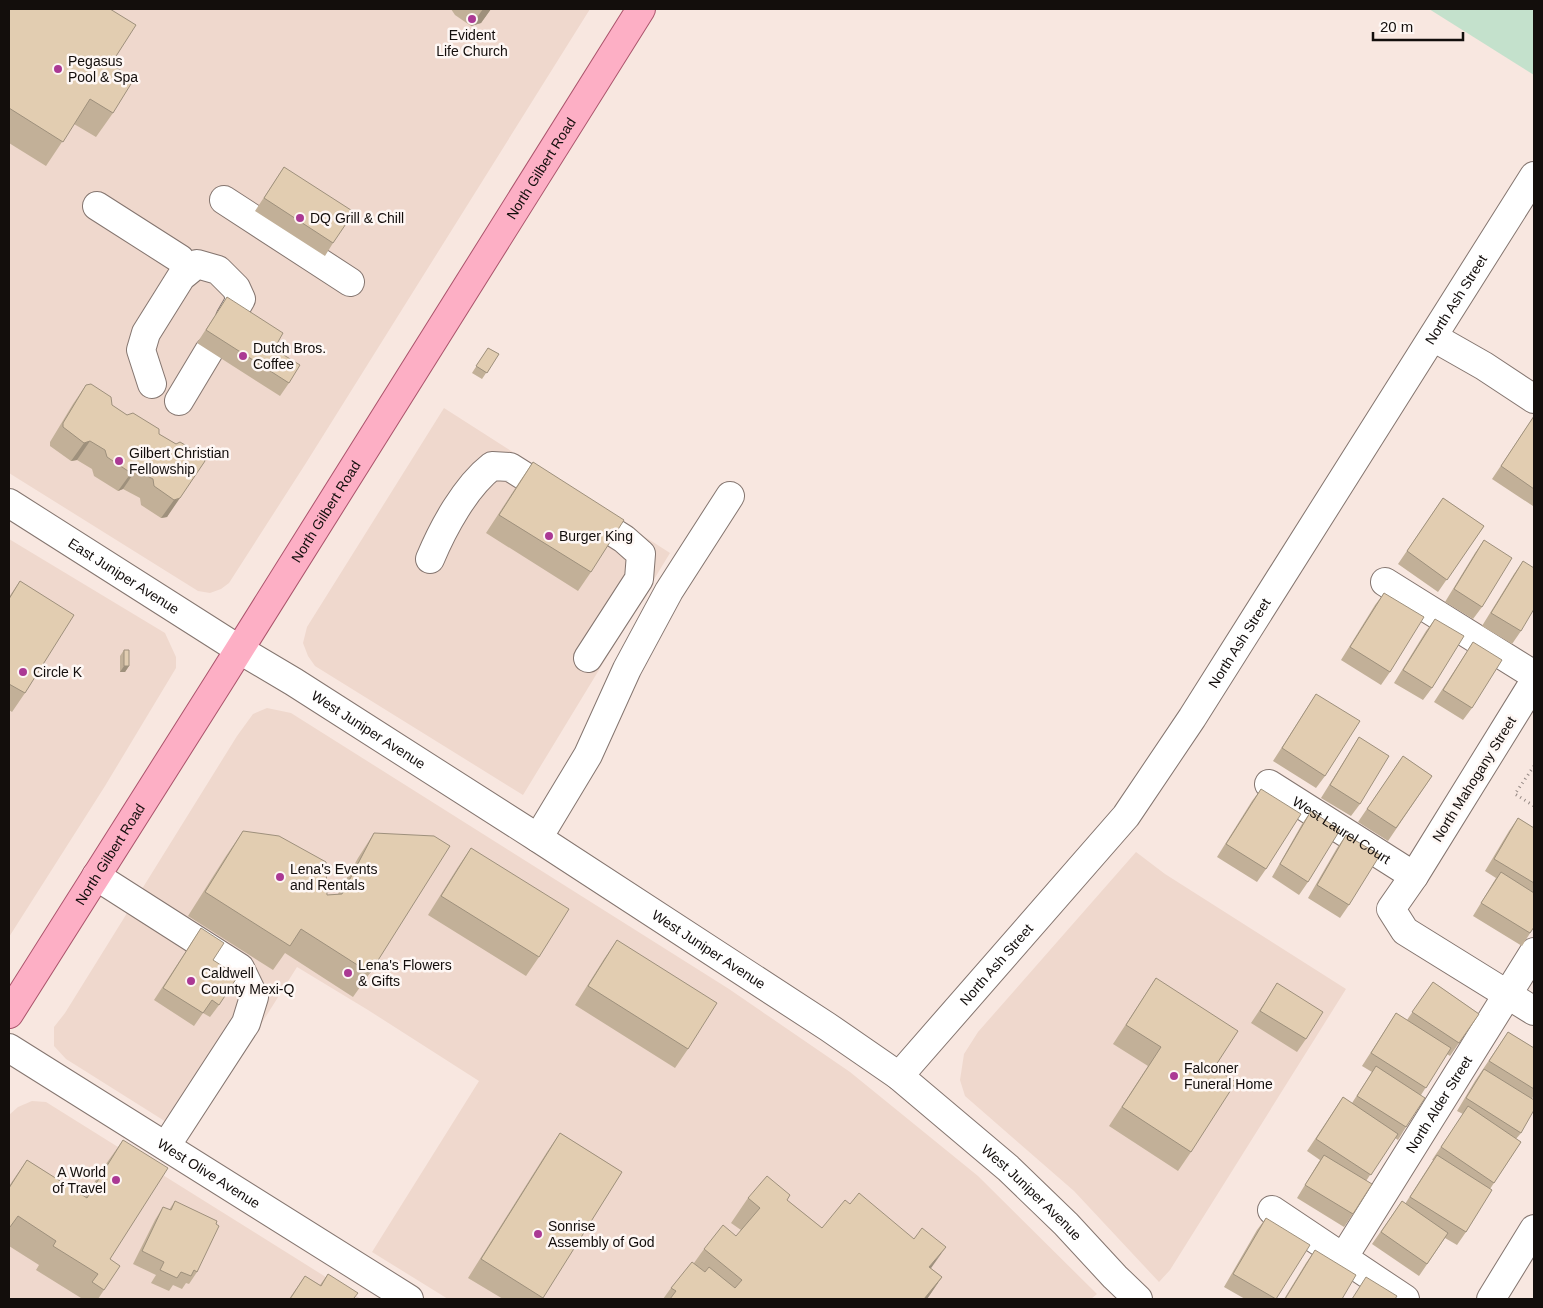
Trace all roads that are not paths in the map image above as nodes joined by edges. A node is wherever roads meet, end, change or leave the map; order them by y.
1 (641, 9) edge
2 (1534, 176) edge
3 (224, 200) dead end
4 (97, 206) dead end
5 (188, 262) junction
6 (350, 282) dead end
7 (230, 318) edge
8 (1433, 337) junction
9 (209, 351) dead end
10 (152, 384) dead end
11 (1534, 400) edge
12 (179, 401) dead end
13 (730, 496) dead end
14 (9, 504) edge
15 (430, 560) dead end
16 (1385, 582) dead end
17 (240, 650) junction
18 (588, 658) dead end
19 (1534, 675) edge
20 (1534, 682) edge
21 (1270, 784) dead end
22 (538, 838) junction
23 (96, 876) junction
24 (1414, 876) junction
25 (1534, 952) edge
26 (1507, 995) junction
27 (1534, 1012) edge
28 (9, 1014) edge
29 (9, 1048) edge
30 (899, 1076) junction
31 (166, 1146) junction
32 (1272, 1210) dead end
33 (1530, 1247) edge
34 (1343, 1258) junction
35 (409, 1299) edge
36 (1138, 1299) edge
37 (1405, 1299) edge
38 (1490, 1299) edge

1 - 17 main road, North Gilbert Road
2 - 8 street, North Ash Street
3 - 6 street
4 - 5 street
5 - 7 street
5 - 10 street
8 - 11 street
8 - 30 street, North Ash Street
9 - 12 street
13 - 22 street
14 - 17 street, East Juniper Avenue
15 - 18 street
16 - 19 street
17 - 22 street, West Juniper Avenue
17 - 23 main road, North Gilbert Road
20 - 24 street, North Mahogany Street
21 - 24 street, West Laurel Court
22 - 30 street, West Juniper Avenue
23 - 28 main road, North Gilbert Road
23 - 31 street
24 - 26 street, North Mahogany Street
25 - 26 street, North Alder Street
26 - 27 street
26 - 34 street, North Alder Street
29 - 31 street, West Olive Avenue
30 - 36 street, West Juniper Avenue
31 - 35 street, West Olive Avenue
32 - 34 street
33 - 38 street
34 - 37 street

